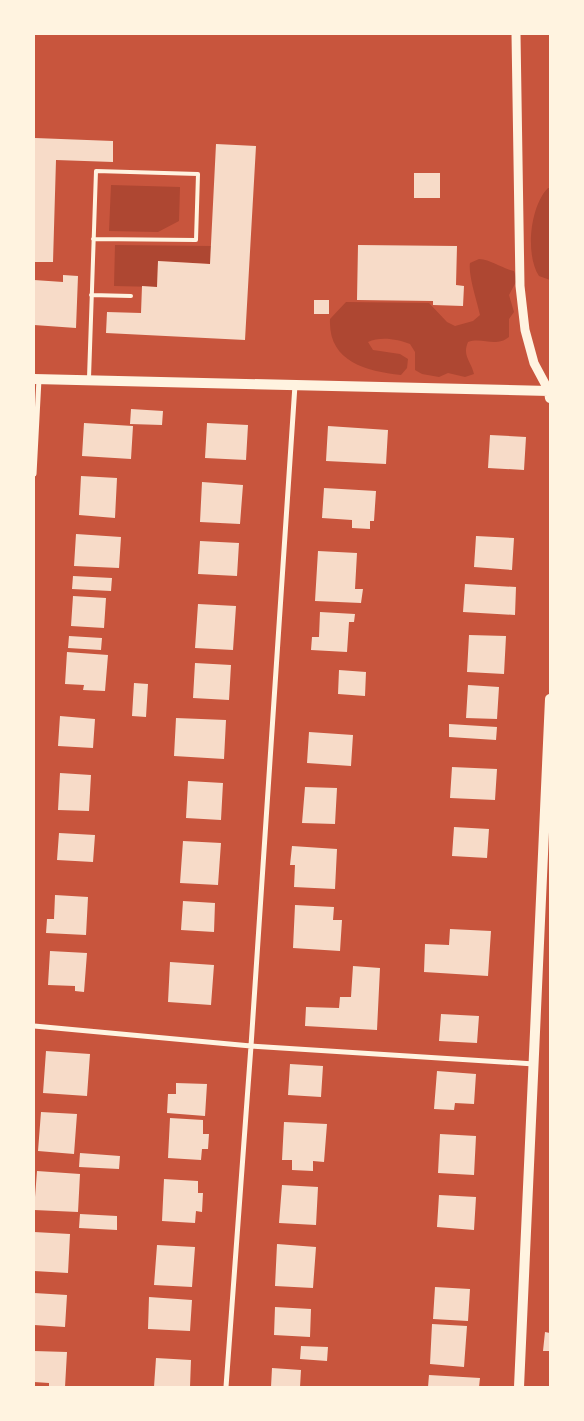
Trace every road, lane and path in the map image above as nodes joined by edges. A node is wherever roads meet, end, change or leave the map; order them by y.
1 (516, 34) edge
2 (93, 239) junction
3 (91, 295) junction
4 (131, 296) dead end
5 (37, 379) edge
6 (88, 380) junction
7 (295, 384) junction
8 (550, 393) edge
9 (34, 474) edge
10 (550, 699) edge
11 (34, 1026) edge
12 (251, 1046) junction
13 (534, 1064) junction
14 (226, 1387) edge
15 (519, 1387) edge

1 - 8 street
2 - 2 lane
2 - 3 lane
3 - 4 lane
3 - 6 lane
5 - 6 main road
5 - 9 street
6 - 7 main road
7 - 8 main road
7 - 12 street
10 - 13 main road
11 - 12 street
12 - 13 street
12 - 14 street
13 - 15 main road

